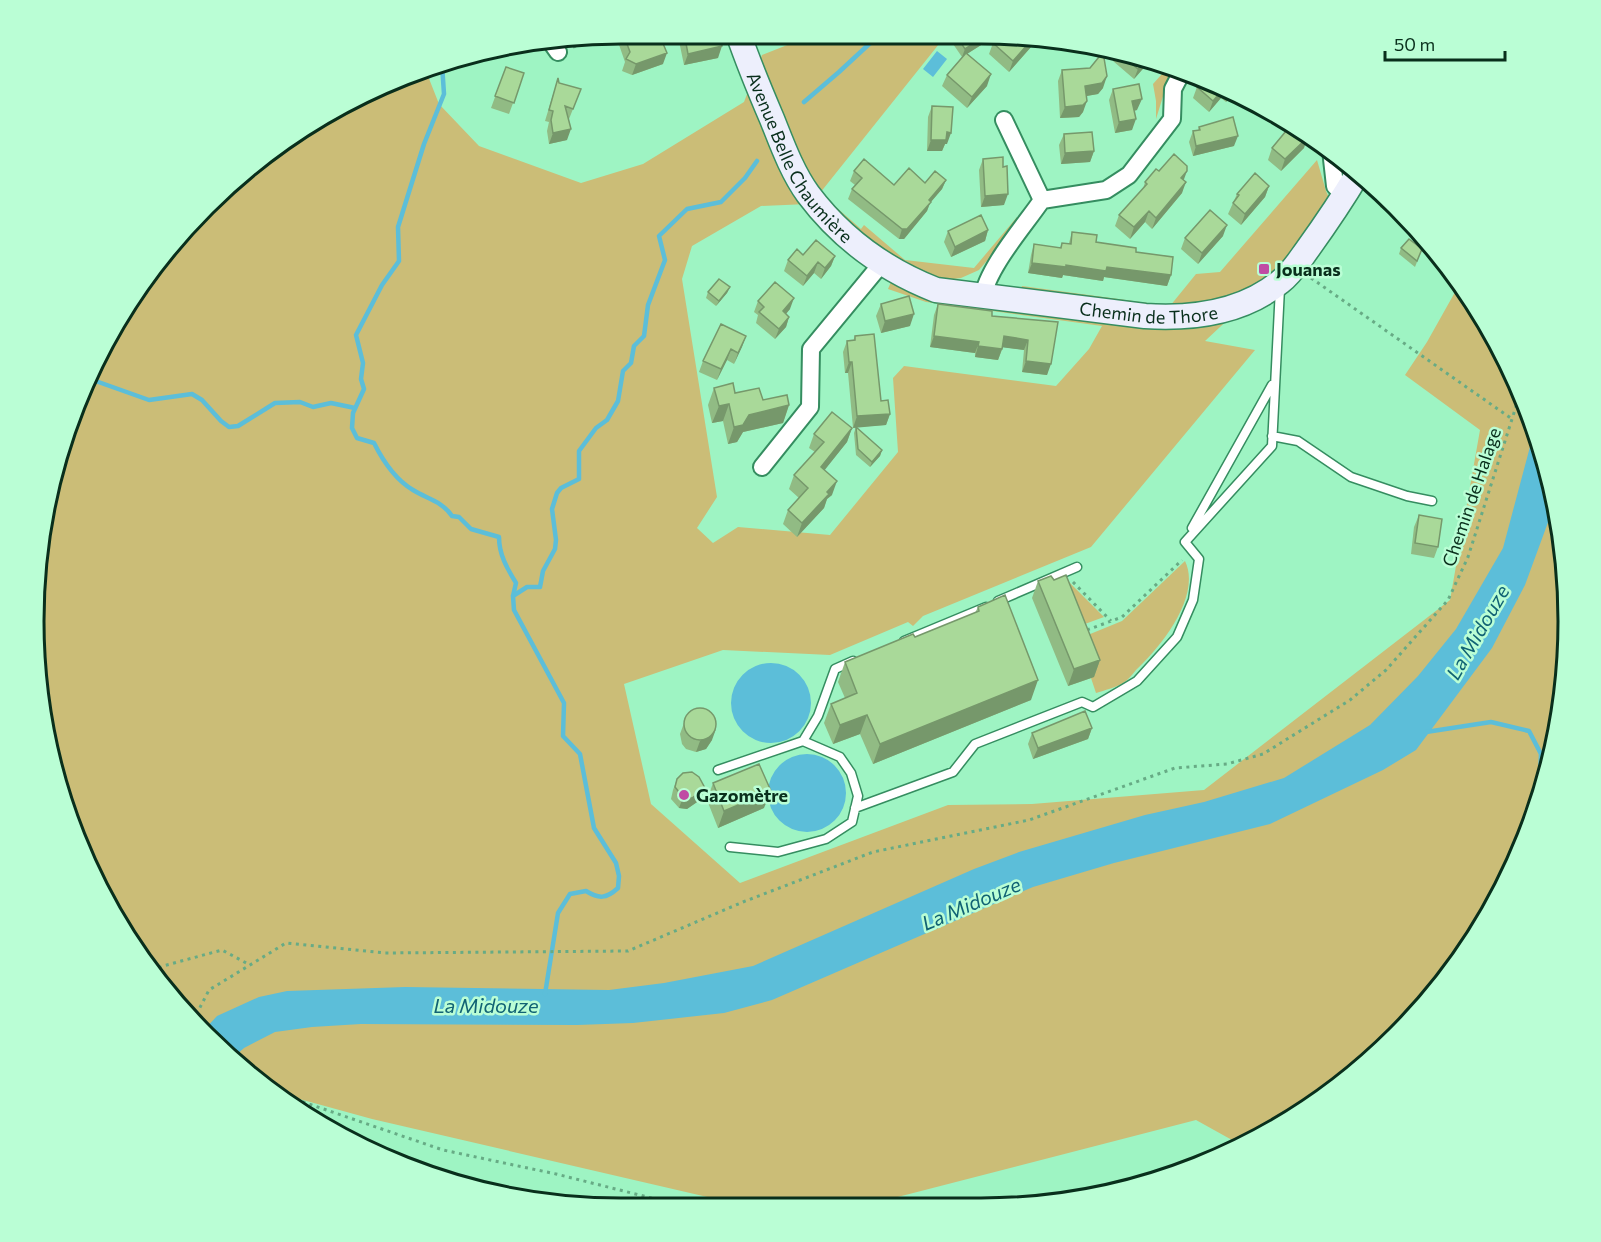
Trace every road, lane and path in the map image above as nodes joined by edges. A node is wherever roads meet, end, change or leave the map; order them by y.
1 (742, 44) edge
2 (1178, 79) edge
3 (1005, 120) dead end
4 (1332, 163) edge
5 (1353, 181) edge
6 (1344, 195) junction
7 (1042, 200) junction
8 (882, 264) junction
9 (1288, 274) junction
10 (983, 297) junction
11 (1274, 381) junction
12 (1516, 406) edge
13 (1512, 419) junction
14 (1272, 436) junction
15 (762, 467) dead end
16 (1432, 501) dead end
17 (1185, 542) junction
18 (1182, 560) dead end
19 (1077, 567) dead end
20 (1067, 576) edge
21 (1111, 621) junction
22 (1085, 630) edge
23 (900, 642) edge
24 (857, 660) edge
25 (803, 741) junction
26 (718, 770) dead end
27 (855, 808) junction
28 (730, 847) dead end
29 (250, 965) junction
30 (159, 968) edge
31 (197, 1013) edge
32 (300, 1101) edge
33 (651, 1198) edge

1 - 8 street, Avenue Belle Chaumière
2 - 7 street
3 - 7 street
4 - 6 street
5 - 6 street, Chemin de Thore
6 - 9 street, Chemin de Thore
7 - 10 street
8 - 10 street, Chemin de Thore
8 - 15 street
9 - 10 street, Chemin de Thore
9 - 11 lane
9 - 13 path
11 - 14 lane
11 - 17 lane
12 - 13 path, Chemin de Halage
13 - 29 path, Chemin de Halage
14 - 16 lane
14 - 17 lane
17 - 27 lane
18 - 21 path
19 - 23 lane
20 - 21 path
21 - 22 path
24 - 25 lane
25 - 26 lane
25 - 27 lane
27 - 28 lane
29 - 30 path
29 - 31 path, Chemin de Halage
32 - 33 path

